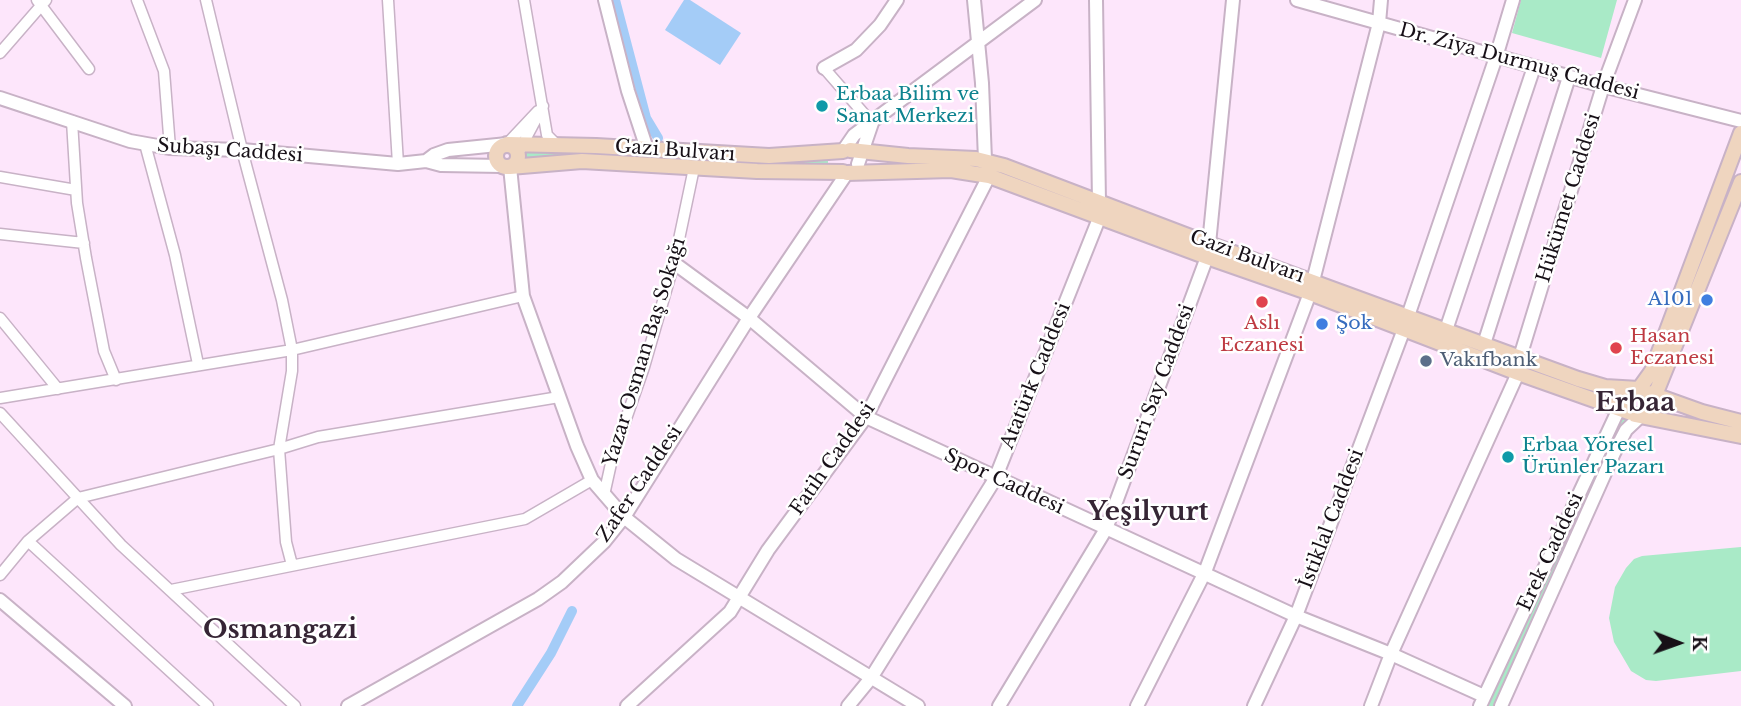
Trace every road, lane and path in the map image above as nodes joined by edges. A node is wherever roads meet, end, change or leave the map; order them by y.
1 (137, 0) edge
2 (206, 0) edge
3 (388, 0) edge
4 (524, 0) edge
5 (605, 0) edge
6 (897, 0) edge
7 (974, 0) edge
8 (1035, 0) edge
9 (1096, 0) edge
10 (1233, 0) edge
11 (1297, 0) edge
12 (1381, 0) edge
13 (1513, 0) edge
14 (1634, 0) edge
15 (42, 1) edge
16 (1379, 23) junction
17 (979, 41) junction
18 (0, 52) edge
19 (1496, 57) junction
20 (1534, 67) junction
21 (824, 68) joint
22 (89, 69) dead end
23 (1569, 77) junction
24 (1603, 86) junction
25 (0, 98) edge
26 (543, 106) junction
27 (72, 121) junction
28 (1741, 121) edge
29 (873, 123) junction
30 (1741, 133) edge
31 (145, 144) junction
32 (557, 145) junction
33 (516, 147) junction
34 (170, 148) junction
35 (647, 149) junction
36 (242, 150) junction
37 (886, 154) junction
38 (851, 160) junction
39 (985, 160) junction
40 (426, 161) junction
41 (398, 164) junction
42 (506, 167) junction
43 (694, 168) junction
44 (989, 176) junction
45 (0, 177) edge
46 (1741, 181) edge
47 (76, 190) junction
48 (1100, 209) junction
49 (0, 234) edge
50 (84, 243) junction
51 (1208, 251) junction
52 (674, 263) junction
53 (1311, 287) junction
54 (523, 296) junction
55 (0, 318) edge
56 (748, 318) junction
57 (1406, 323) junction
58 (1446, 330) junction
59 (1484, 344) junction
60 (292, 350) junction
61 (1520, 357) junction
62 (198, 364) junction
63 (1518, 373) junction
64 (116, 380) junction
65 (58, 389) junction
66 (559, 397) junction
67 (0, 398) edge
68 (1638, 404) junction
69 (0, 413) edge
70 (866, 417) junction
71 (1741, 422) edge
72 (1741, 436) edge
73 (279, 449) junction
74 (995, 479) junction
75 (592, 480) junction
76 (604, 495) junction
77 (78, 498) junction
78 (624, 517) junction
79 (1106, 529) junction
80 (28, 541) junction
81 (292, 565) junction
82 (1205, 572) junction
83 (0, 575) edge
84 (171, 590) junction
85 (739, 598) junction
86 (0, 600) edge
87 (1296, 616) junction
88 (1391, 654) junction
89 (871, 678) junction
90 (1482, 701) edge
91 (125, 706) edge
92 (208, 706) edge
93 (295, 706) edge
94 (348, 706) edge
95 (627, 706) edge
96 (848, 706) edge
97 (918, 706) edge
98 (999, 706) edge
99 (1137, 706) edge
100 (1254, 706) edge
101 (1371, 706) edge
102 (1502, 706) edge

1 - 34 street
2 - 36 street
3 - 41 street
4 - 26 street
5 - 35 street
6 - 21 street
7 - 17 street
8 - 17 street
9 - 48 street, Atatürk Caddesi
10 - 51 street, Sururi Say Caddesi
11 - 16 street, Dr. Ziya Durmuş Caddesi
12 - 16 street
13 - 19 street, İstiklal Caddesi
14 - 24 street, Hükümet Caddesi
15 - 18 street
15 - 22 street
16 - 19 street, Dr. Ziya Durmuş Caddesi
16 - 53 street
17 - 29 street
17 - 39 street
19 - 20 street, Dr. Ziya Durmuş Caddesi
19 - 57 street, İstiklal Caddesi
20 - 23 street, Dr. Ziya Durmuş Caddesi
20 - 58 street
21 - 29 street
23 - 24 street, Dr. Ziya Durmuş Caddesi
23 - 59 street
24 - 28 street, Dr. Ziya Durmuş Caddesi
24 - 61 street, Hükümet Caddesi
25 - 27 street, Subaşı Caddesi
26 - 32 street
26 - 33 street
26 - 33 street
27 - 31 street, Subaşı Caddesi
27 - 47 street
29 - 37 street
29 - 38 street
29 - 38 street
30 - 68 main road, Erek Caddesi
31 - 34 street, Subaşı Caddesi
31 - 62 street
32 - 33 main road, Gazi Bulvarı
32 - 35 main road, Gazi Bulvarı
33 - 40 street, Subaşı Caddesi
33 - 42 main road
33 - 42 main road
34 - 36 street, Subaşı Caddesi
35 - 38 main road, Gazi Bulvarı
36 - 41 street, Subaşı Caddesi
36 - 60 street
37 - 38 main road, Gazi Bulvarı
37 - 39 main road, Gazi Bulvarı
38 - 43 main road, Gazi Bulvarı
38 - 44 main road, Gazi Bulvarı
38 - 56 street, Zafer Caddesi
39 - 48 main road, Gazi Bulvarı
40 - 41 street, Subaşı Caddesi
40 - 42 street, Subaşı Caddesi
42 - 43 main road, Gazi Bulvarı
42 - 54 street
43 - 52 street, Yazar Osman Baş Sokağı
44 - 48 main road, Gazi Bulvarı
44 - 70 street, Fatih Caddesi
45 - 47 street
46 - 68 main road, Erek Caddesi
47 - 50 street
48 - 51 main road, Gazi Bulvarı
48 - 74 street, Atatürk Caddesi
49 - 50 street
50 - 64 street
51 - 53 main road, Gazi Bulvarı
51 - 79 street, Sururi Say Caddesi
52 - 56 street, Spor Caddesi
52 - 76 street, Yazar Osman Baş Sokağı
53 - 57 main road, Gazi Bulvarı
53 - 82 street
54 - 60 street
54 - 66 street
55 - 65 street
56 - 70 street, Spor Caddesi
56 - 78 street, Zafer Caddesi
57 - 58 main road, Gazi Bulvarı
57 - 63 main road, Gazi Bulvarı
57 - 87 street, İstiklal Caddesi
58 - 59 main road, Gazi Bulvarı
59 - 61 main road, Gazi Bulvarı
60 - 62 street
60 - 73 street
61 - 68 main road, Gazi Bulvarı
62 - 64 street
63 - 68 main road, Gazi Bulvarı
63 - 88 street
64 - 65 street
65 - 67 street
66 - 73 street
66 - 75 street
68 - 71 main road, Gazi Bulvarı
68 - 72 main road, Gazi Bulvarı
68 - 90 street, Erek Caddesi
68 - 102 street, Erek Caddesi
69 - 77 street
70 - 74 street, Spor Caddesi
70 - 85 street, Fatih Caddesi
73 - 77 street
73 - 81 street
74 - 79 street, Spor Caddesi
74 - 89 street, Atatürk Caddesi
75 - 76 street
75 - 81 street
76 - 78 street
77 - 80 street
77 - 84 street
78 - 85 street
78 - 94 street, Zafer Caddesi
79 - 82 street, Spor Caddesi
79 - 98 street, Sururi Say Caddesi
80 - 83 street
80 - 92 street
81 - 84 street
82 - 87 street, Spor Caddesi
82 - 99 street
84 - 93 street
85 - 89 street
85 - 95 street, Fatih Caddesi
86 - 91 street
87 - 88 street, Spor Caddesi
87 - 100 street, İstiklal Caddesi
88 - 90 street, Spor Caddesi
88 - 101 street
89 - 96 street, Atatürk Caddesi
89 - 97 street

